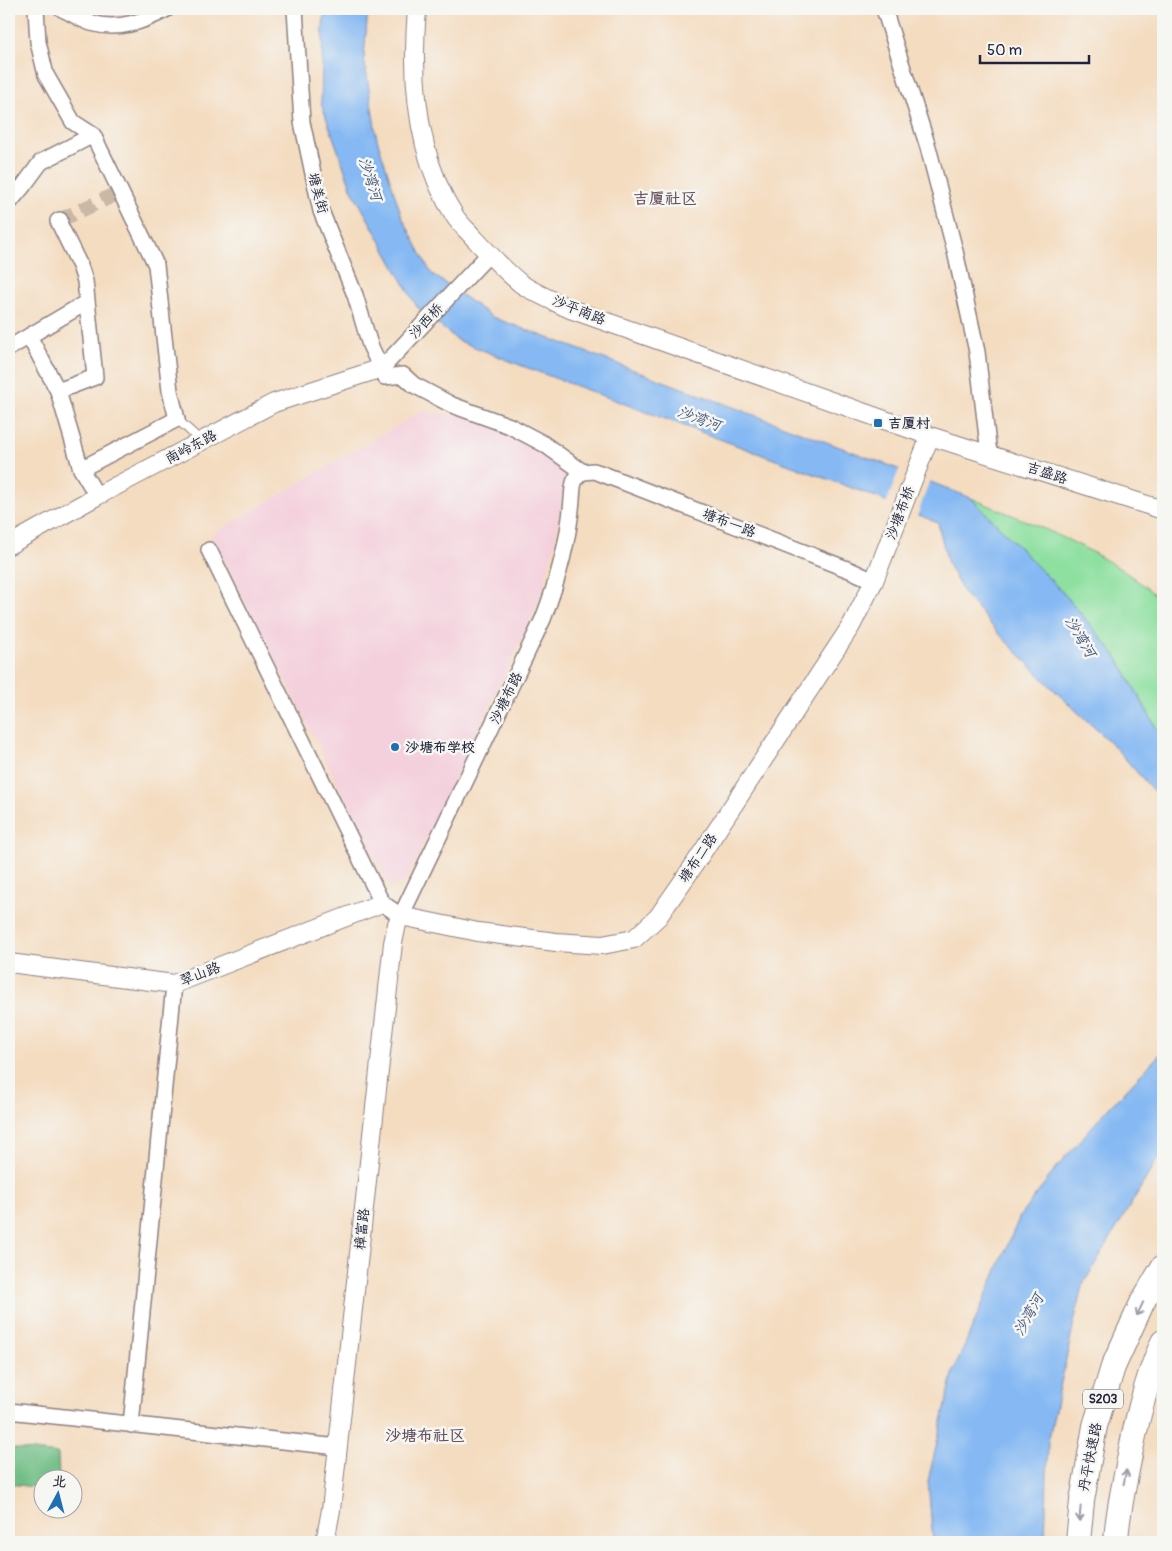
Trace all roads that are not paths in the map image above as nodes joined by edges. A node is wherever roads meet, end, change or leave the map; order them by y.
1 (36, 9) edge
2 (62, 9) edge
3 (167, 9) edge
4 (295, 9) edge
5 (417, 9) edge
6 (884, 9) edge
7 (93, 135) junction
8 (9, 203) edge
9 (60, 220) dead end
10 (489, 254) junction
11 (87, 302) junction
12 (29, 336) junction
13 (9, 348) edge
14 (382, 368) junction
15 (58, 391) junction
16 (177, 419) junction
17 (930, 436) junction
18 (201, 441) junction
19 (989, 454) junction
20 (81, 469) junction
21 (583, 472) junction
22 (97, 496) junction
23 (1163, 510) edge
24 (9, 545) edge
25 (209, 550) dead end
26 (876, 576) junction
27 (382, 903) junction
28 (401, 916) junction
29 (9, 964) edge
30 (174, 984) junction
31 (1163, 1266) edge
32 (1163, 1342) edge
33 (1163, 1360) edge
34 (9, 1411) edge
35 (131, 1425) junction
36 (1134, 1435) junction
37 (338, 1447) junction
38 (325, 1542) edge
39 (1078, 1542) edge
40 (1116, 1542) edge

1 - 7 street
2 - 3 street
4 - 14 street, 塘美街
5 - 10 street, 沙平南路
6 - 19 street
7 - 8 street
7 - 16 street
9 - 11 street
10 - 14 street, 沙西桥
10 - 17 street, 沙平南路
11 - 12 street
11 - 15 street
12 - 13 street
12 - 15 street
14 - 18 street, 南岭东路
14 - 21 street
15 - 20 street
16 - 18 lane
16 - 20 street
17 - 19 street, 吉盛路
17 - 26 street, 沙塘布桥
18 - 22 street, 南岭东路
19 - 23 street, 吉盛路
20 - 22 street
21 - 26 street, 塘布一路
21 - 28 street, 沙塘布路
22 - 24 street, 南岭东路
25 - 27 street
26 - 28 street, 塘布二路
27 - 28 street
27 - 30 street, 翠山路
28 - 37 street, 樟富路
29 - 30 street, 翠山路
30 - 35 street
31 -> 39 highway, 丹平快速路 / S203
32 - 36 highway, S203
33 - 36 highway
34 - 35 street
35 - 37 street
40 -> 36 highway, S203
37 - 38 street, 樟富路

